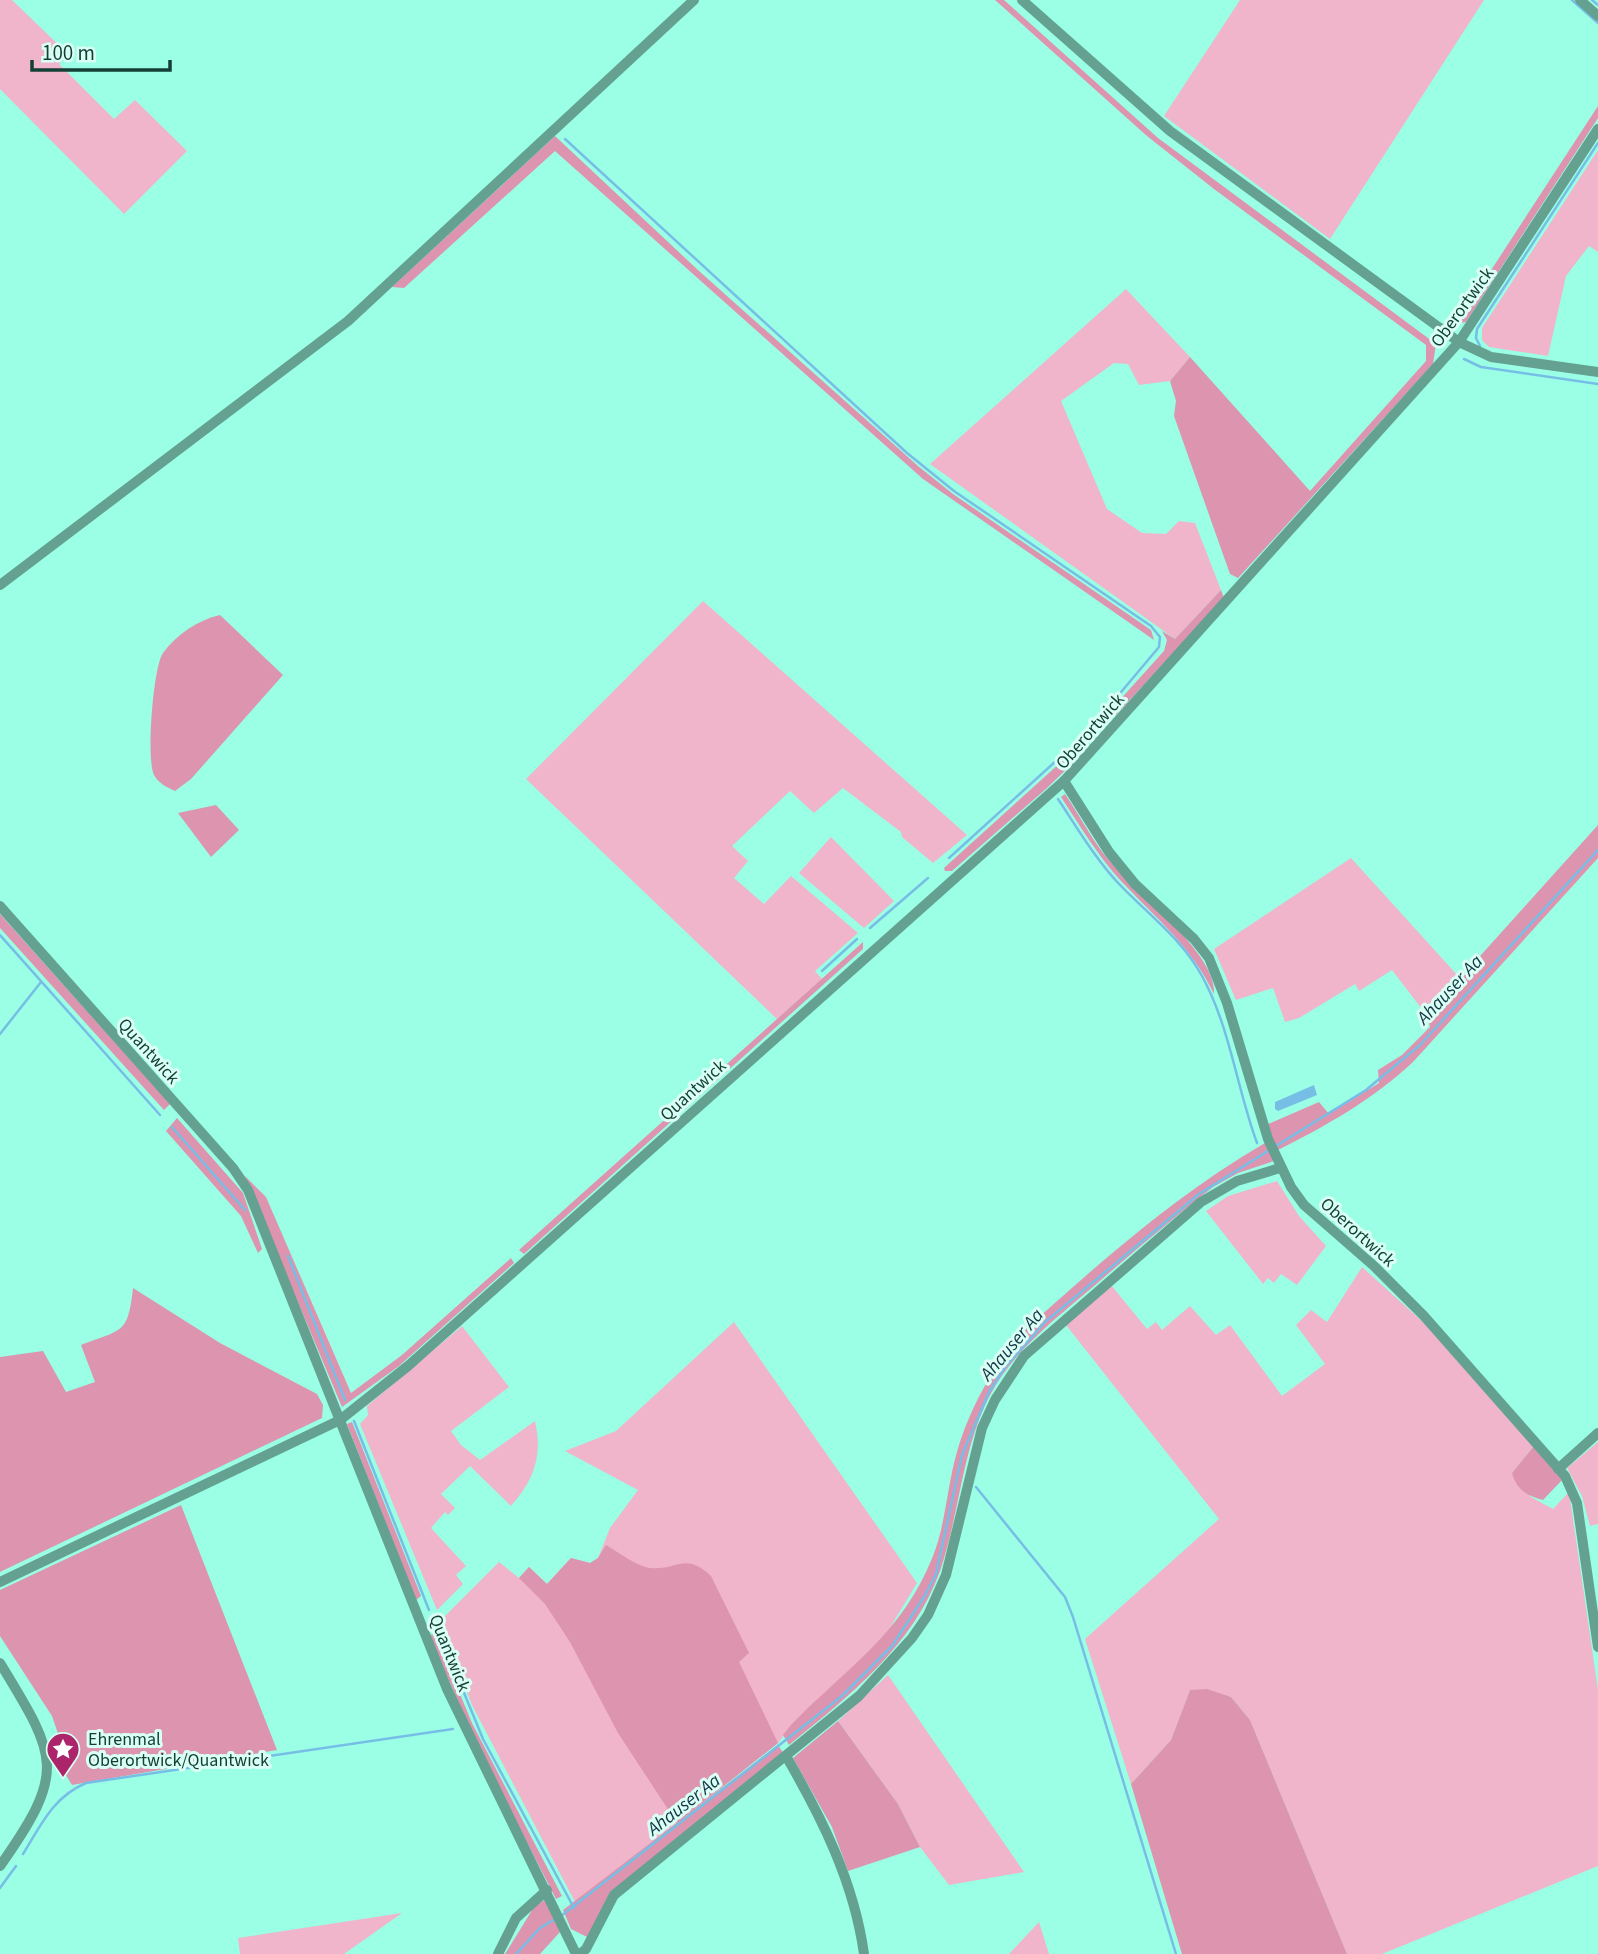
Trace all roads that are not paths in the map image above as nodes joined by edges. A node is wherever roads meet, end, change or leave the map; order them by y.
1 (694, 0) edge
2 (1022, 0) edge
3 (1580, 0) edge
4 (1598, 16) edge
5 (1598, 129) edge
6 (1459, 342) junction
7 (1598, 372) edge
8 (0, 585) edge
9 (1064, 781) junction
10 (0, 906) edge
11 (1280, 1168) junction
12 (340, 1420) junction
13 (1598, 1433) edge
14 (1558, 1469) junction
15 (0, 1582) edge
16 (1598, 1647) edge
17 (0, 1663) edge
18 (786, 1756) junction
19 (0, 1866) edge
20 (547, 1890) junction
21 (498, 1954) edge
22 (578, 1954) edge
23 (864, 1954) edge

1 - 8 street
2 - 6 street
3 - 4 street
5 - 6 street, Oberortwick
6 - 7 street
6 - 9 street, Oberortwick
9 - 11 street, Oberortwick
9 - 12 street, Quantwick
10 - 12 street, Quantwick
11 - 14 street, Oberortwick
11 - 18 street
12 - 15 street, Quantwick
12 - 20 street, Quantwick
13 - 14 street
14 - 16 street, Oberortwick
17 - 19 street
18 - 22 street
18 - 23 street
20 - 21 street
20 - 22 street, Quantwick

